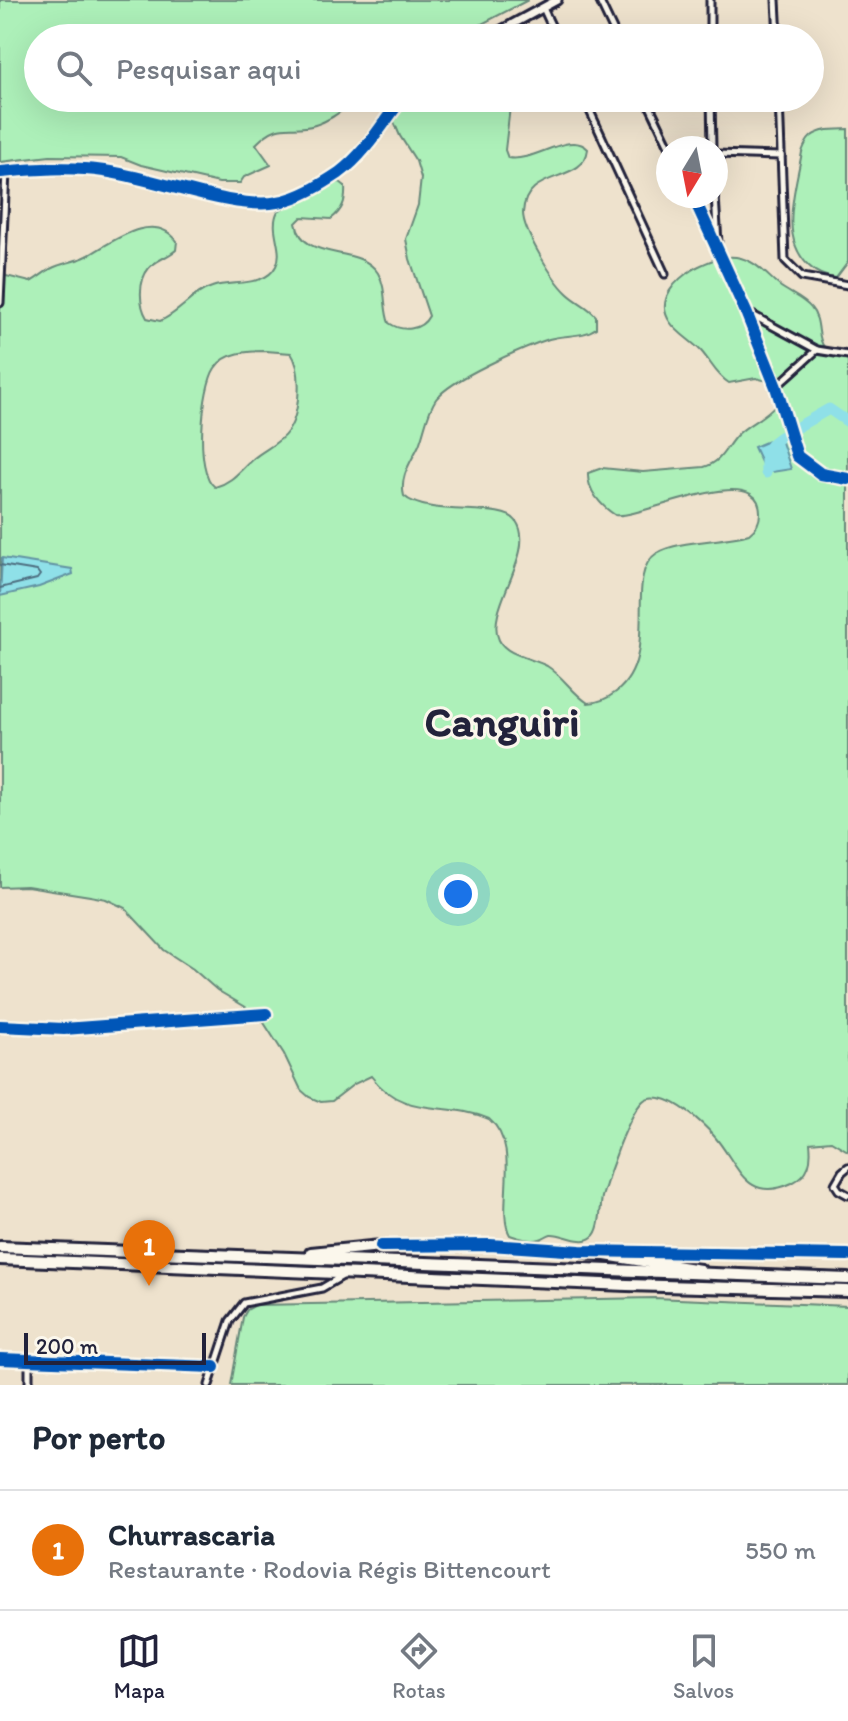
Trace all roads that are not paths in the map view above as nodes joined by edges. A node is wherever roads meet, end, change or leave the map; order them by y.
1 (557, 0) edge
2 (599, 0) edge
3 (710, 0) edge
4 (776, 0) edge
5 (543, 8) junction
6 (513, 24) edge
7 (550, 24) edge
8 (610, 24) edge
9 (710, 24) edge
10 (777, 24) edge
11 (391, 112) edge
12 (590, 112) edge
13 (653, 112) edge
14 (711, 112) edge
15 (779, 112) edge
16 (664, 136) edge
17 (712, 136) edge
18 (728, 154) edge
19 (781, 156) junction
20 (3, 172) edge
21 (699, 208) edge
22 (716, 208) edge
23 (718, 248) junction
24 (665, 274) dead end
25 (848, 285) edge
26 (0, 303) edge
27 (746, 312) junction
28 (817, 350) junction
29 (848, 355) edge
30 (776, 387) junction
31 (848, 479) edge
32 (266, 1014) dead end
33 (0, 1026) edge
34 (848, 1167) edge
35 (848, 1195) edge
36 (381, 1246) joint
37 (0, 1247) edge
38 (580, 1251) junction
39 (848, 1255) edge
40 (281, 1257) junction
41 (0, 1259) edge
42 (348, 1273) junction
43 (746, 1277) junction
44 (848, 1279) edge
45 (848, 1291) edge
46 (0, 1359) edge
47 (29, 1360) junction
48 (214, 1367) junction
49 (29, 1385) edge
50 (209, 1385) edge

1 - 5 main road
2 - 8 street
3 - 9 street
4 - 10 street
5 - 6 main road
5 - 7 street
11 - 20 main road
12 - 24 street
13 - 16 street
14 - 17 street
15 - 19 street
18 - 19 street
19 - 25 street
20 - 26 street
21 - 23 street
22 - 23 street
23 - 27 street
27 - 28 street
27 - 30 street
28 - 29 street
28 - 30 street
30 - 31 street
32 - 33 street
34 - 35 street
36 - 38 main road
36 - 40 highway
37 - 40 highway
38 - 39 main road
38 - 43 highway
40 - 43 highway
41 - 42 highway
42 - 45 highway
42 - 48 street
43 - 44 highway
46 - 47 street
47 - 48 street
47 - 49 street
48 - 50 street

